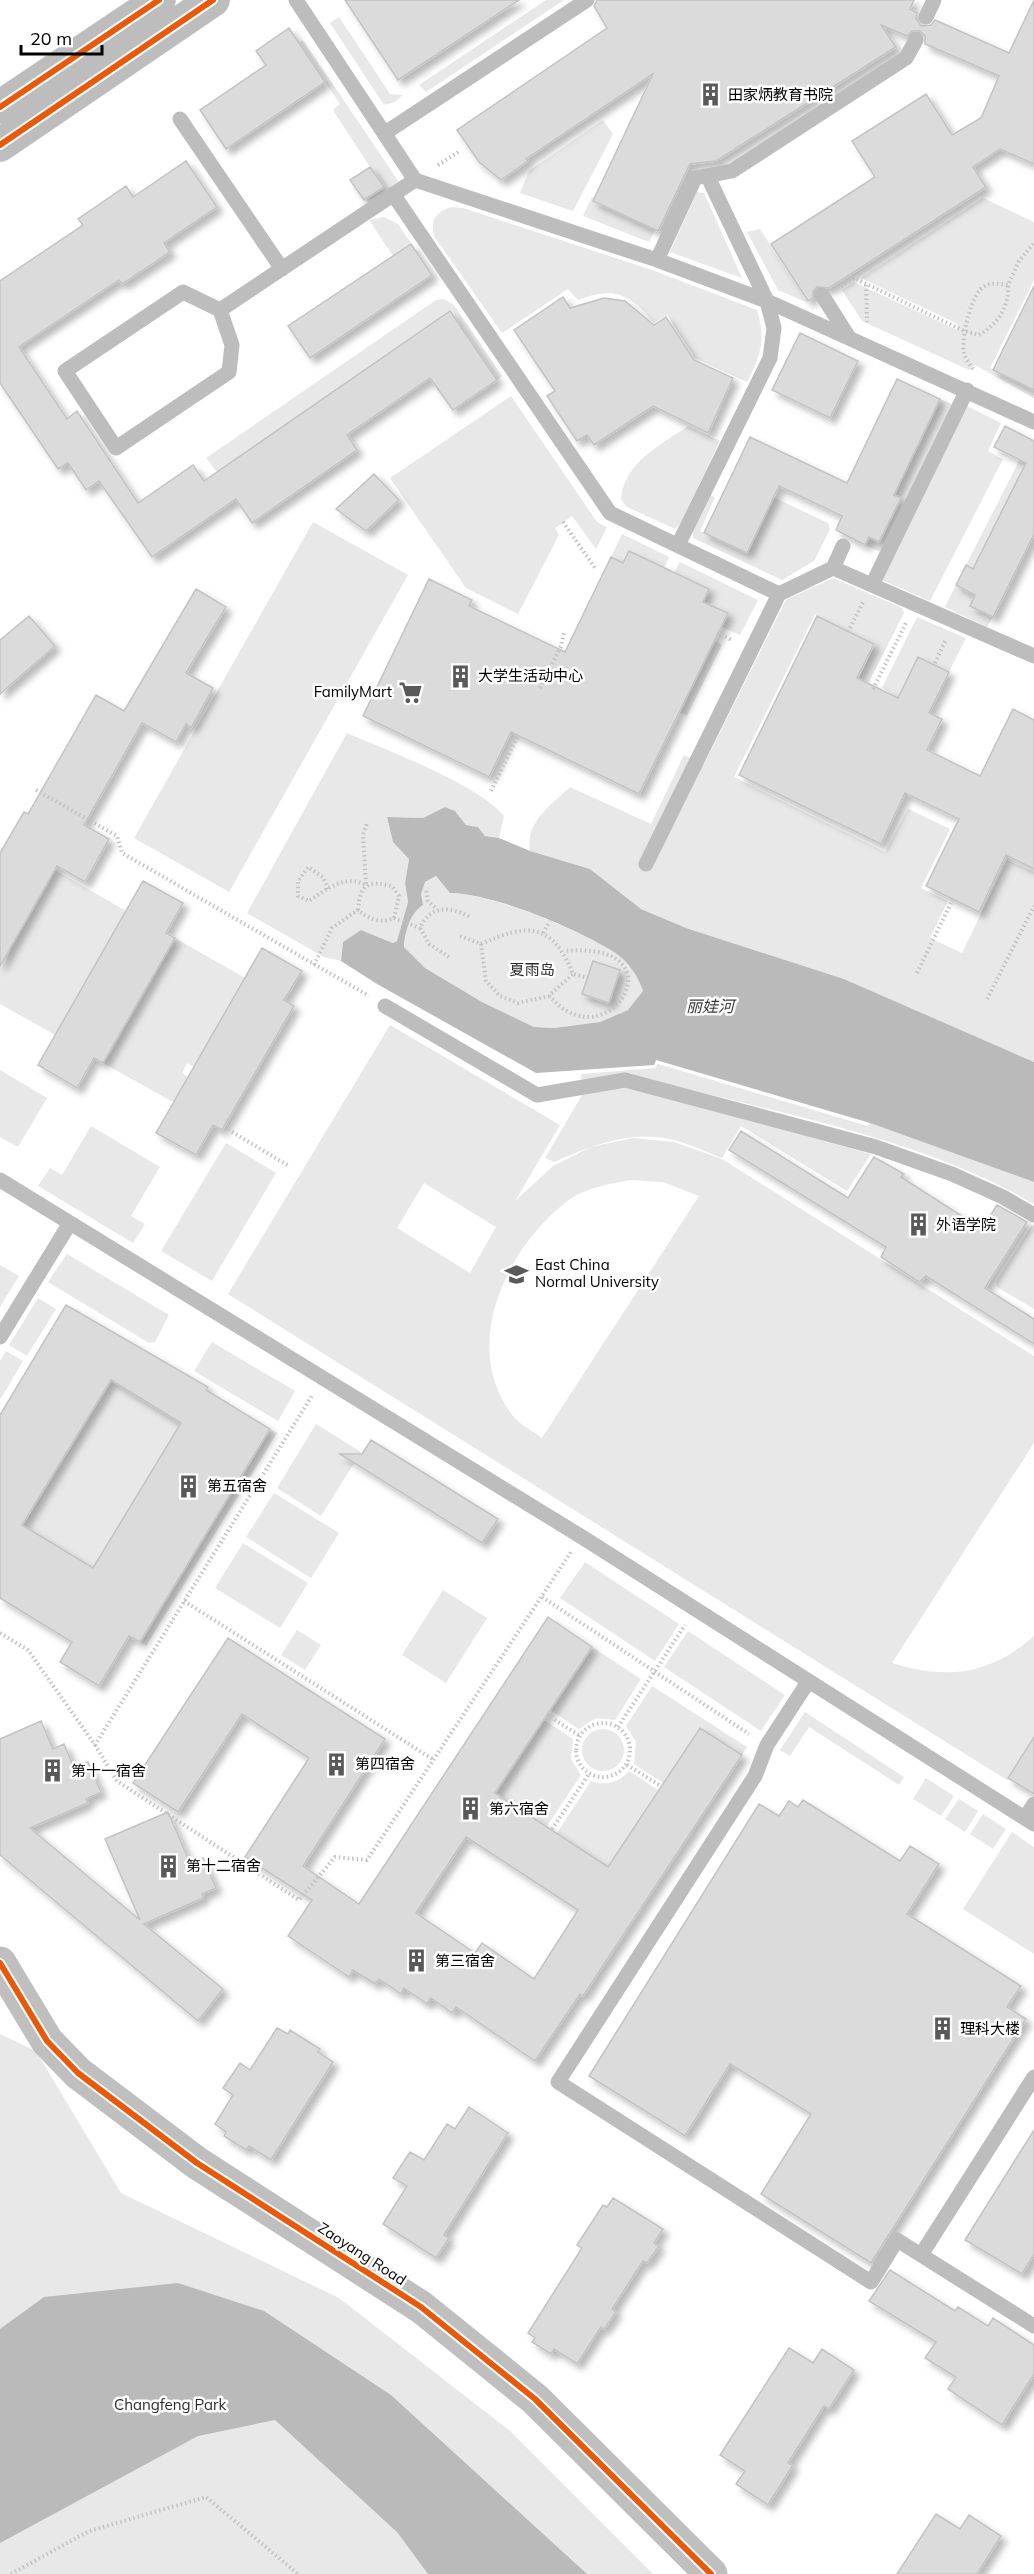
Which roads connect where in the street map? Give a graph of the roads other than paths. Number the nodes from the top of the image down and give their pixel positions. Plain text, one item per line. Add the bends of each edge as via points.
1 (159, 0) edge
2 (213, 0) edge
3 (296, 0) edge
4 (587, 0) edge
5 (934, 0) edge
6 (926, 16) dead end
7 (916, 40) dead end
8 (0, 107) edge
9 (180, 119) dead end
10 (385, 133) junction
11 (0, 145) edge
12 (708, 177) junction
13 (415, 180) junction
14 (393, 194) junction
15 (657, 260) junction
16 (282, 269) junction
17 (823, 296) road end
18 (767, 301) junction
19 (220, 310) junction
20 (848, 336) junction
21 (967, 390) junction
22 (1034, 422) edge
23 (678, 545) junction
24 (843, 546) dead end
25 (833, 568) junction
26 (872, 585) junction
27 (779, 594) junction
28 (1034, 656) edge
29 (646, 864) dead end
30 (385, 1006) road end
31 (0, 1180) edge
32 (1034, 1215) edge
33 (70, 1223) junction
34 (0, 1337) edge
35 (808, 1682) junction
36 (1034, 1804) edge
37 (1030, 1821) edge
38 (0, 1963) edge
39 (1034, 2077) edge
40 (921, 2255) junction
41 (1034, 2326) edge
42 (711, 2574) edge

1 - 8 main road
2 - 11 main road
3 - 10 lane
4 - 10 lane
5 - 6 lane
7 - 12 lane via 897,65 732,171
9 - 16 lane
10 - 13 lane
12 - 15 lane via 695,178
12 - 18 lane
13 - 14 lane
13 - 15 lane
14 - 16 lane
14 - 23 lane via 610,513
15 - 18 lane
16 - 19 lane
17 - 20 lane
18 - 20 lane
18 - 23 lane via 774,328 770,358
19 - 19 lane via 183,292 65,371 116,448 229,372 232,345
20 - 21 lane
21 - 22 lane
21 - 26 lane
23 - 27 lane
24 - 25 lane
25 - 26 lane
25 - 27 lane
26 - 28 lane
27 - 29 lane
30 - 32 lane via 537,1095 625,1080 876,1147 952,1174
31 - 33 lane
33 - 34 lane
33 - 35 lane via 582,1537
35 - 37 lane
35 - 40 lane via 767,1745 755,1776 558,2082 871,2282 897,2240
36 - 37 lane
38 - 42 street, Zaoyang Road via 47,2041 78,2073 197,2163 421,2307 535,2399
39 - 40 lane
40 - 41 lane

